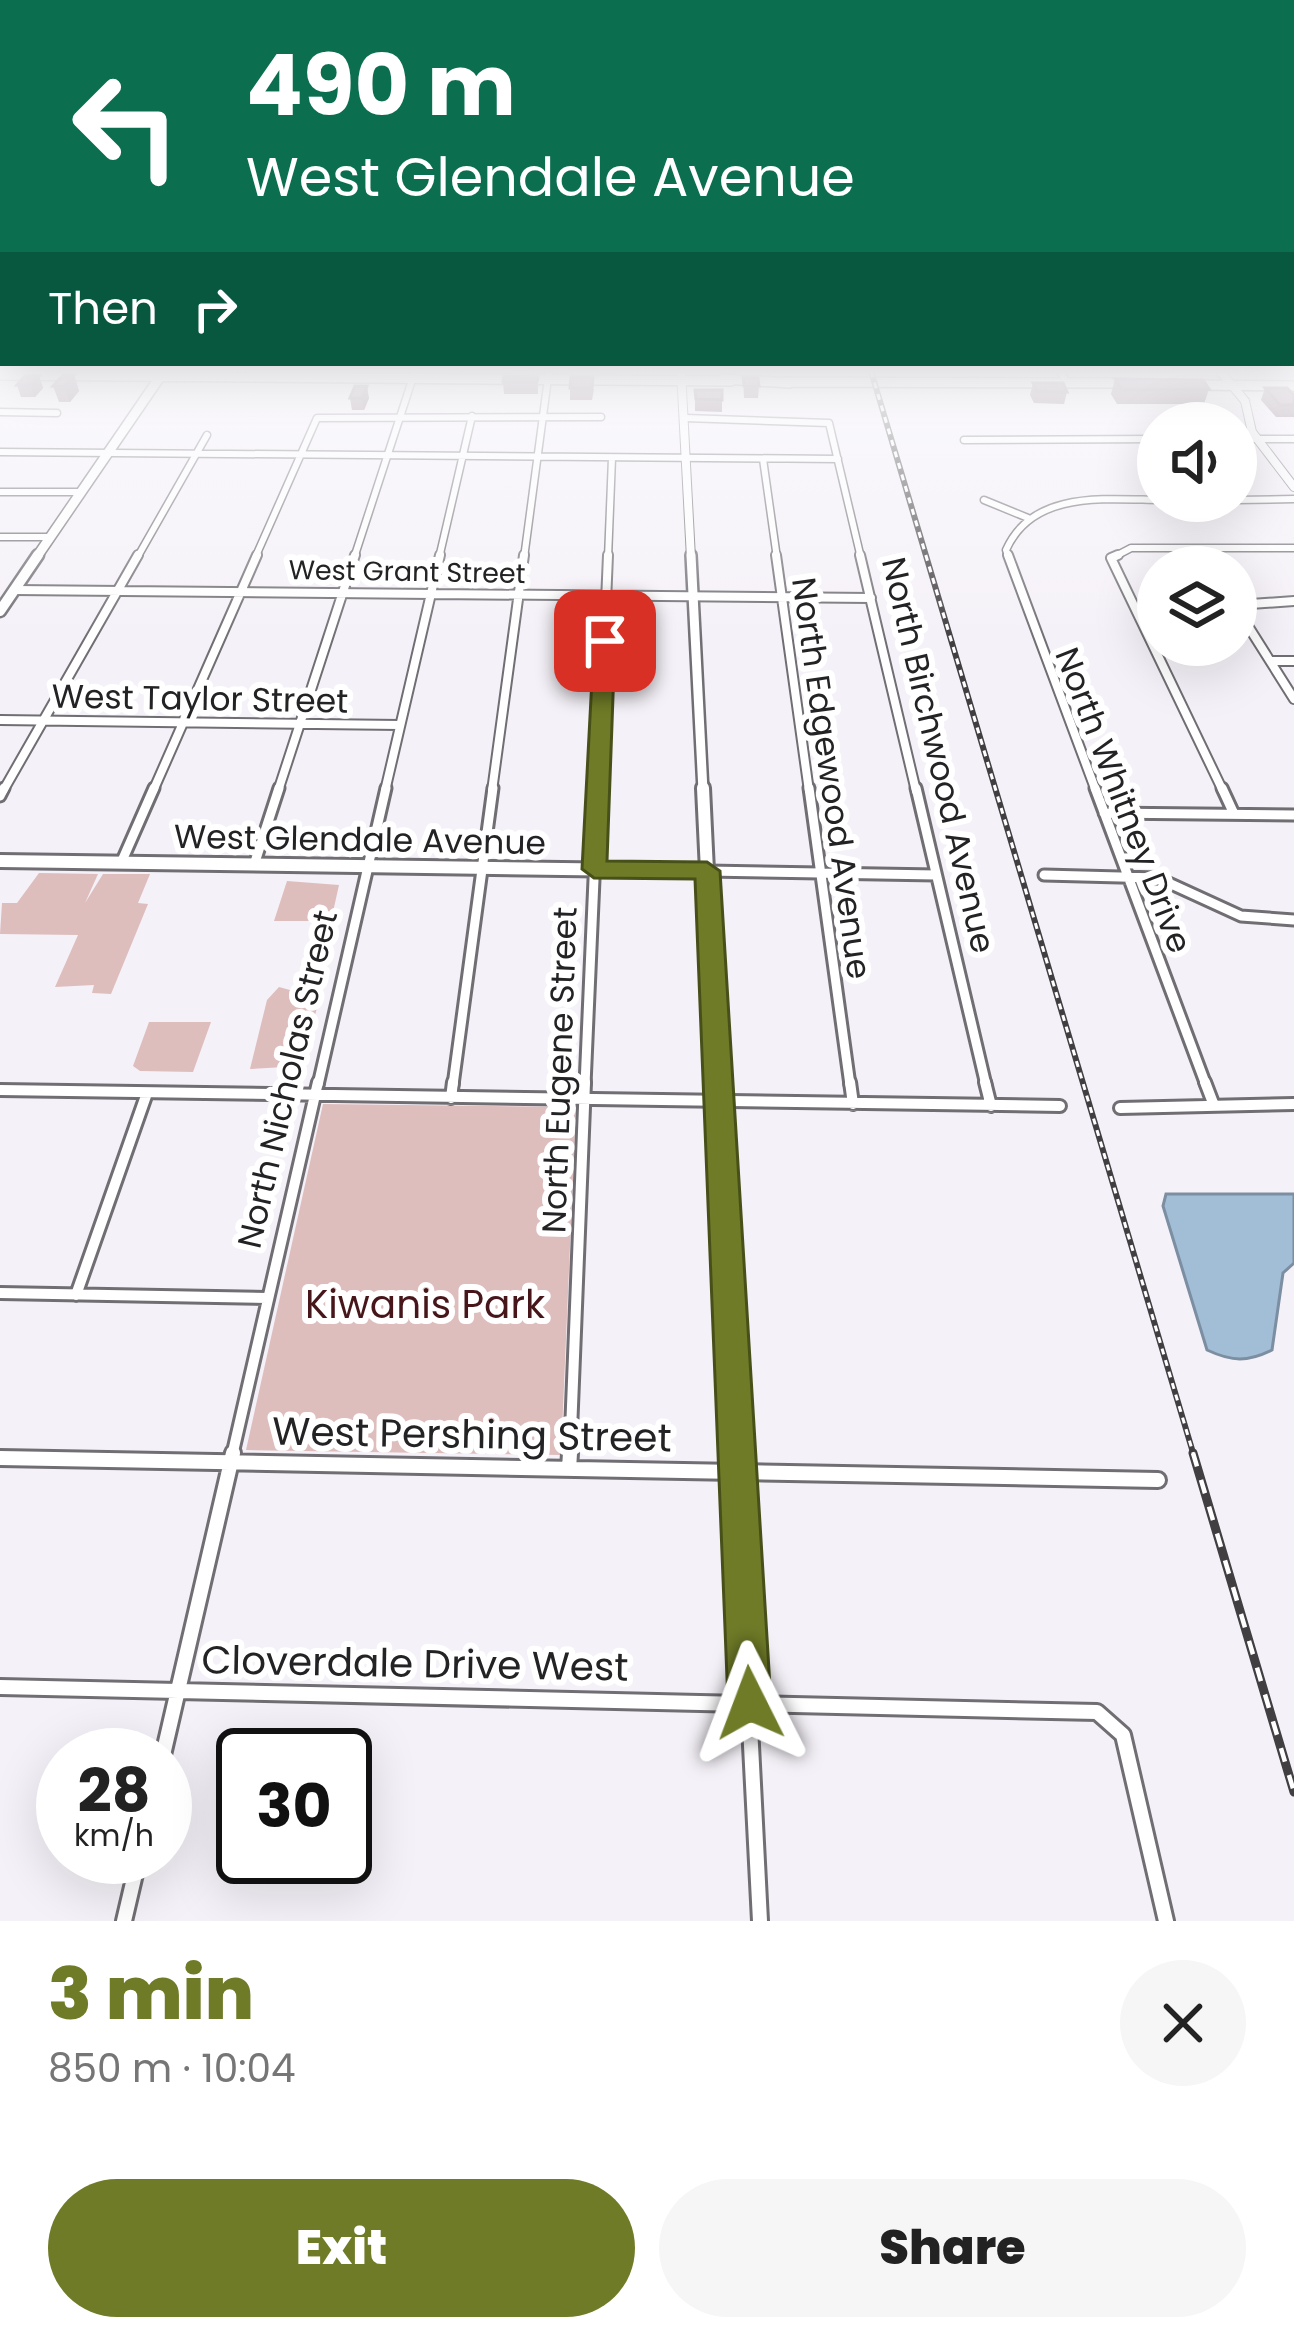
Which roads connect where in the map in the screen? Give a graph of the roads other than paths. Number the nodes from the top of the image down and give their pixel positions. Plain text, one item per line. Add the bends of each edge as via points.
1 (103, 461) edge
2 (191, 461) edge
3 (297, 461) edge
4 (386, 461) edge
5 (462, 461) edge
6 (537, 461) edge
7 (612, 461) edge
8 (687, 461) edge
9 (763, 461) edge
10 (838, 461) edge
11 (1273, 461) edge
12 (1294, 487) edge
13 (0, 492) edge
14 (80, 492) junction
15 (1294, 499) edge
16 (984, 500) dead end
17 (1137, 500) edge
18 (1257, 500) edge
19 (1028, 518) junction
20 (0, 537) edge
21 (50, 537) junction
22 (1294, 548) edge
23 (0, 586) edge
24 (16, 588) junction
25 (118, 590) junction
26 (240, 592) junction
27 (343, 593) junction
28 (430, 593) junction
29 (519, 595) junction
30 (607, 596) junction
31 (694, 596) junction
32 (782, 597) junction
33 (871, 598) junction
34 (1294, 601) edge
35 (1257, 604) edge
36 (0, 611) edge
37 (1257, 639) edge
38 (1271, 661) junction
39 (1294, 662) edge
40 (1294, 699) edge
41 (0, 720) edge
42 (44, 720) junction
43 (182, 722) junction
44 (300, 724) junction
45 (400, 725) junction
46 (0, 796) edge
47 (1104, 813) junction
48 (1234, 814) junction
49 (1294, 814) edge
50 (0, 861) edge
51 (121, 863) junction
52 (254, 865) junction
53 (368, 866) junction
54 (482, 868) junction
55 (594, 869) junction
56 (707, 871) junction
57 (821, 873) junction
58 (936, 875) junction
59 (1044, 875) dead end
60 (1127, 876) junction
61 (1294, 920) edge
62 (0, 1090) edge
63 (147, 1093) junction
64 (315, 1096) junction
65 (451, 1098) junction
66 (585, 1100) junction
67 (720, 1102) junction
68 (1214, 1103) junction
69 (853, 1104) junction
70 (1294, 1104) edge
71 (991, 1106) junction
72 (1060, 1106) dead end
73 (1120, 1108) dead end
74 (0, 1293) edge
75 (76, 1295) junction
76 (267, 1298) junction
77 (0, 1458) edge
78 (229, 1462) junction
79 (569, 1469) junction
80 (737, 1473) junction
81 (1159, 1480) dead end
82 (0, 1687) edge
83 (177, 1691) junction
84 (750, 1703) junction
85 (169, 1728) edge
86 (133, 1884) edge
87 (124, 1921) edge
88 (760, 1921) edge
89 (1166, 1921) edge

1 - 14 main road
2 - 25 street
3 - 26 street
4 - 27 street
5 - 28 street, North Nicholas Street
6 - 29 street
7 - 30 street, North Eugene Street
8 - 31 street
9 - 32 street, North Edgewood Avenue
10 - 33 street, North Birchwood Avenue
11 - 12 street
13 - 14 street
14 - 21 main road
15 - 18 street
16 - 19 street
17 - 19 street via 1073,502
19 - 47 street, North Whitney Drive via 1011,534 1006,556
20 - 21 street
21 - 24 main road
22 - 48 street via 1131,548 1110,561
23 - 24 street, West Grant Street
24 - 25 street, West Grant Street
24 - 36 main road
25 - 26 street, West Grant Street
25 - 42 street
26 - 27 street, West Grant Street
26 - 43 street
27 - 28 street, West Grant Street
27 - 44 street
28 - 29 street, West Grant Street
28 - 45 street, North Nicholas Street
29 - 30 street, West Grant Street
29 - 54 street
30 - 31 street, West Grant Street
30 - 55 street, North Eugene Street
31 - 32 street, West Grant Street
31 - 56 street
32 - 33 street, West Grant Street
32 - 57 street, North Edgewood Avenue
33 - 58 street, North Birchwood Avenue
34 - 35 street
37 - 38 street
38 - 39 street
38 - 40 street
41 - 42 street, West Taylor Street
42 - 43 street, West Taylor Street
42 - 46 street
43 - 44 street, West Taylor Street
43 - 51 street
44 - 45 street, West Taylor Street
44 - 52 street
45 - 53 street, North Nicholas Street
47 - 48 street
47 - 60 street, North Whitney Drive
48 - 49 street
50 - 51 street, West Glendale Avenue
51 - 52 street, West Glendale Avenue
52 - 53 street, West Glendale Avenue
53 - 54 street, West Glendale Avenue
53 - 64 street, North Nicholas Street
54 - 55 street, West Glendale Avenue
54 - 65 street
55 - 56 street, West Glendale Avenue
55 - 66 street, North Eugene Street
56 - 57 street, West Glendale Avenue
56 - 67 street
57 - 58 street, West Glendale Avenue
57 - 69 street, North Edgewood Avenue
58 - 71 street, North Birchwood Avenue
59 - 60 street
60 - 61 street via 1176,883 1241,916
60 - 68 street, North Whitney Drive
62 - 63 street
63 - 64 street
63 - 75 street
64 - 65 street
64 - 76 street, North Nicholas Street
65 - 66 street
66 - 67 street
66 - 79 street, North Eugene Street
67 - 69 street
67 - 80 street
68 - 70 street
68 - 73 street
69 - 71 street
71 - 72 street
74 - 75 street
75 - 76 street
76 - 78 street, North Nicholas Street
77 - 78 street, West Pershing Street
78 - 79 street, West Pershing Street
78 - 83 street, North Nicholas Street
79 - 80 street, West Pershing Street
80 - 81 street, West Pershing Street
80 - 84 street
82 - 83 street, Cloverdale Drive West
83 - 84 street, Cloverdale Drive West
83 - 85 street, North Nicholas Street
84 - 88 street
84 - 89 street, Cloverdale Drive West via 1087,1710 1113,1722 1123,1735
86 - 87 street

